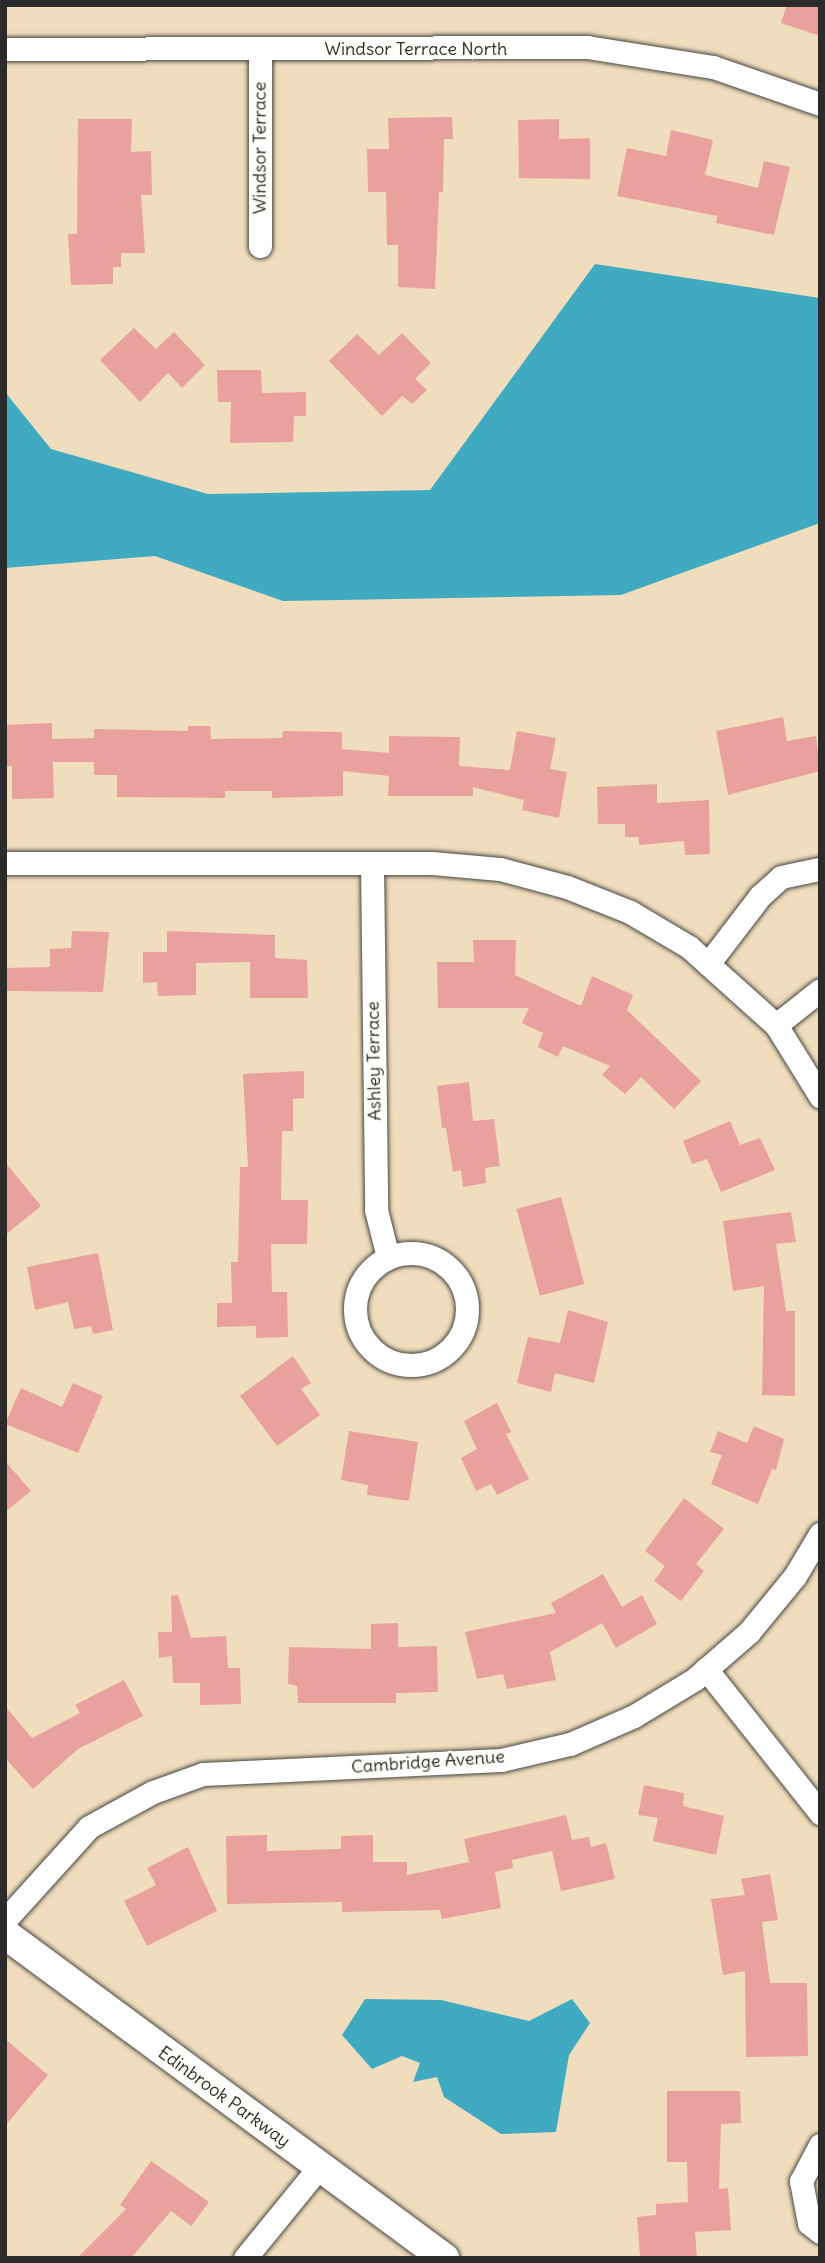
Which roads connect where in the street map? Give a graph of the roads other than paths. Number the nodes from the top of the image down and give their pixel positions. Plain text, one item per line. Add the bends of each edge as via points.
1 (5, 49) edge
2 (260, 50) junction
3 (820, 104) edge
4 (260, 246) dead end
5 (5, 863) edge
6 (372, 863) junction
7 (820, 869) edge
8 (708, 964) junction
9 (820, 990) edge
10 (776, 1026) junction
11 (820, 1096) edge
12 (388, 1257) junction
13 (820, 1534) edge
14 (706, 1669) junction
15 (820, 1813) edge
16 (5, 1920) edge
17 (5, 1934) edge
18 (820, 2145) edge
19 (320, 2166) junction
20 (820, 2232) edge
21 (245, 2258) edge
22 (444, 2258) edge

1 - 2 street, Windsor Terrace North
2 - 3 street, Windsor Terrace North via 587,47 713,67
2 - 4 street, Windsor Terrace
5 - 6 street
6 - 8 street via 500,869 567,887 630,912 689,947
6 - 12 street, Ashley Terrace via 376,1210
7 - 8 street via 781,877 760,896
8 - 10 street
9 - 10 street
10 - 11 street
12 - 12 street via 425,1254 443,1262 460,1283 467,1310 464,1329 440,1357 423,1364 396,1363 371,1350 360,1335 355,1298 361,1281
13 - 14 street, Cambridge Avenue via 795,1576 748,1632
14 - 15 street
14 - 16 street, Cambridge Avenue via 634,1716 570,1744 501,1760 203,1774 153,1792 89,1827
17 - 19 street, Edinbrook Parkway
18 - 20 street via 801,2181 809,2223
19 - 21 street
19 - 22 street, Edinbrook Parkway

